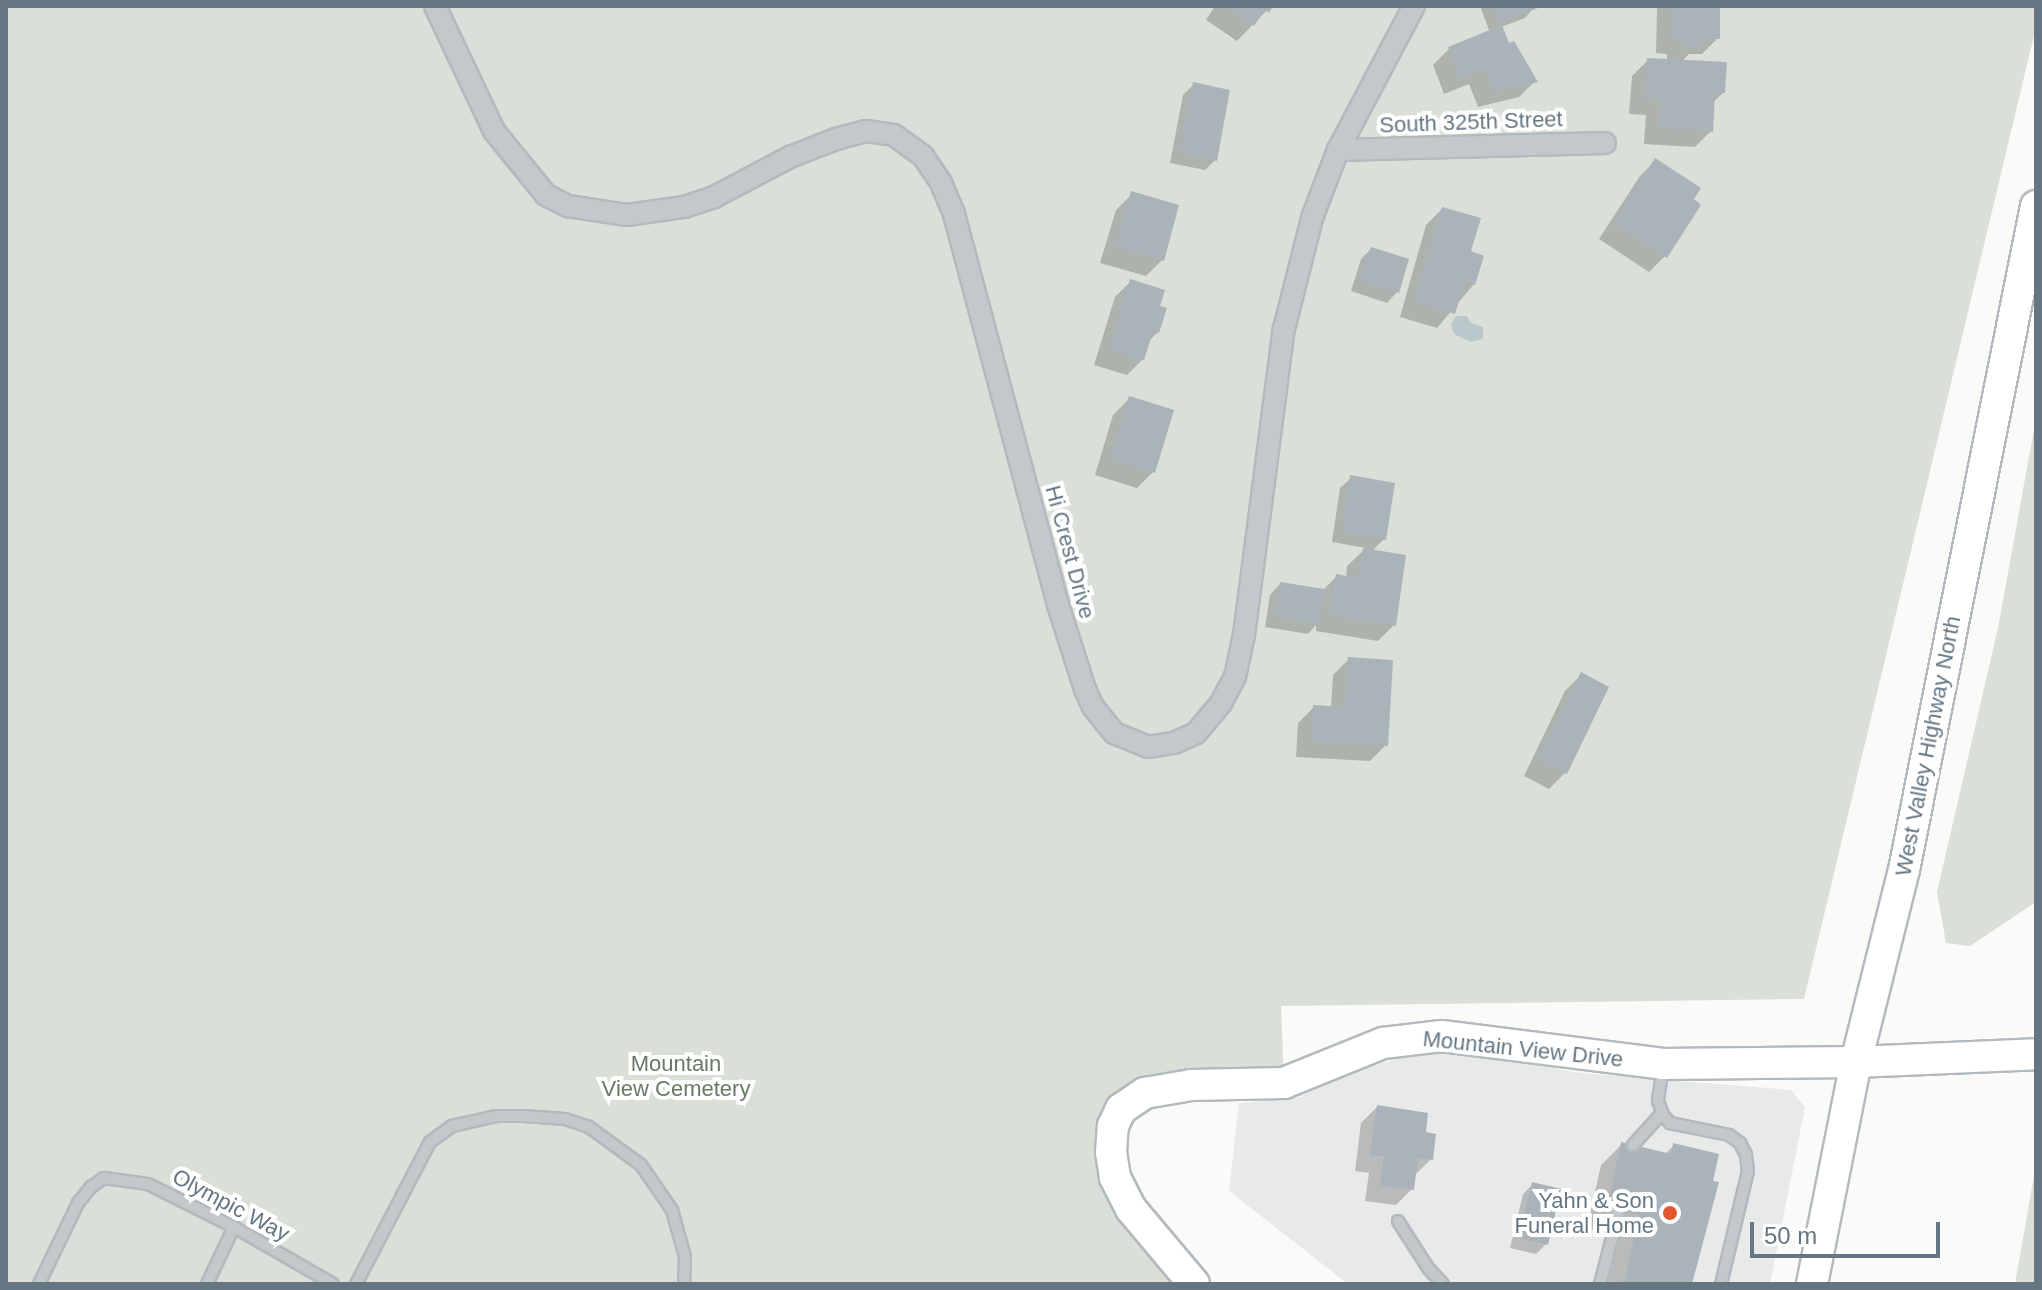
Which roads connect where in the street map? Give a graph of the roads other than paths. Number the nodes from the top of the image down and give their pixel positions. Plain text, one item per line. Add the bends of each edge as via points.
1 (435, 6) edge
2 (1414, 6) edge
3 (1605, 143) dead end
4 (1338, 150) junction
5 (2036, 206) edge
6 (2036, 1054) edge
7 (1856, 1062) junction
8 (1663, 1064) junction
9 (1662, 1113) junction
10 (1633, 1145) dead end
11 (1619, 1210) dead end
12 (1398, 1221) dead end
13 (234, 1227) junction
14 (39, 1284) edge
15 (207, 1284) edge
16 (333, 1284) edge
17 (356, 1284) edge
18 (684, 1284) edge
19 (1194, 1284) edge
20 (1443, 1284) edge
21 (1600, 1284) edge
22 (1721, 1284) edge
23 (1812, 1284) edge

1 - 4 street, Hi Crest Drive via 494,131 546,195 568,206 627,215 684,207 790,157 866,131 894,135 923,156 954,214 1085,689 1114,733 1148,747 1196,733 1235,677 1284,329 1312,218
2 - 4 street, Hi Crest Drive
3 - 4 street, South 325th Street
5 - 7 main road, West Valley Highway North via 1904,870
6 - 7 main road, Mountain View Drive
7 - 8 main road, Mountain View Drive
7 - 23 main road, West Valley Highway North
8 - 9 lane via 1658,1101
8 - 19 main road, Mountain View Drive via 1456,1037 1413,1037 1353,1053 1284,1083 1191,1085 1145,1093 1121,1109 1113,1126 1115,1177 1131,1209
9 - 10 lane
9 - 22 lane via 1670,1123 1729,1135 1746,1155 1748,1171
11 - 21 lane
12 - 20 lane
13 - 14 lane, Olympic Way via 148,1184 104,1178 78,1203
13 - 15 lane
13 - 16 lane, Olympic Way
17 - 18 lane via 430,1142 452,1126 524,1116 589,1127 641,1165 672,1210 685,1257

